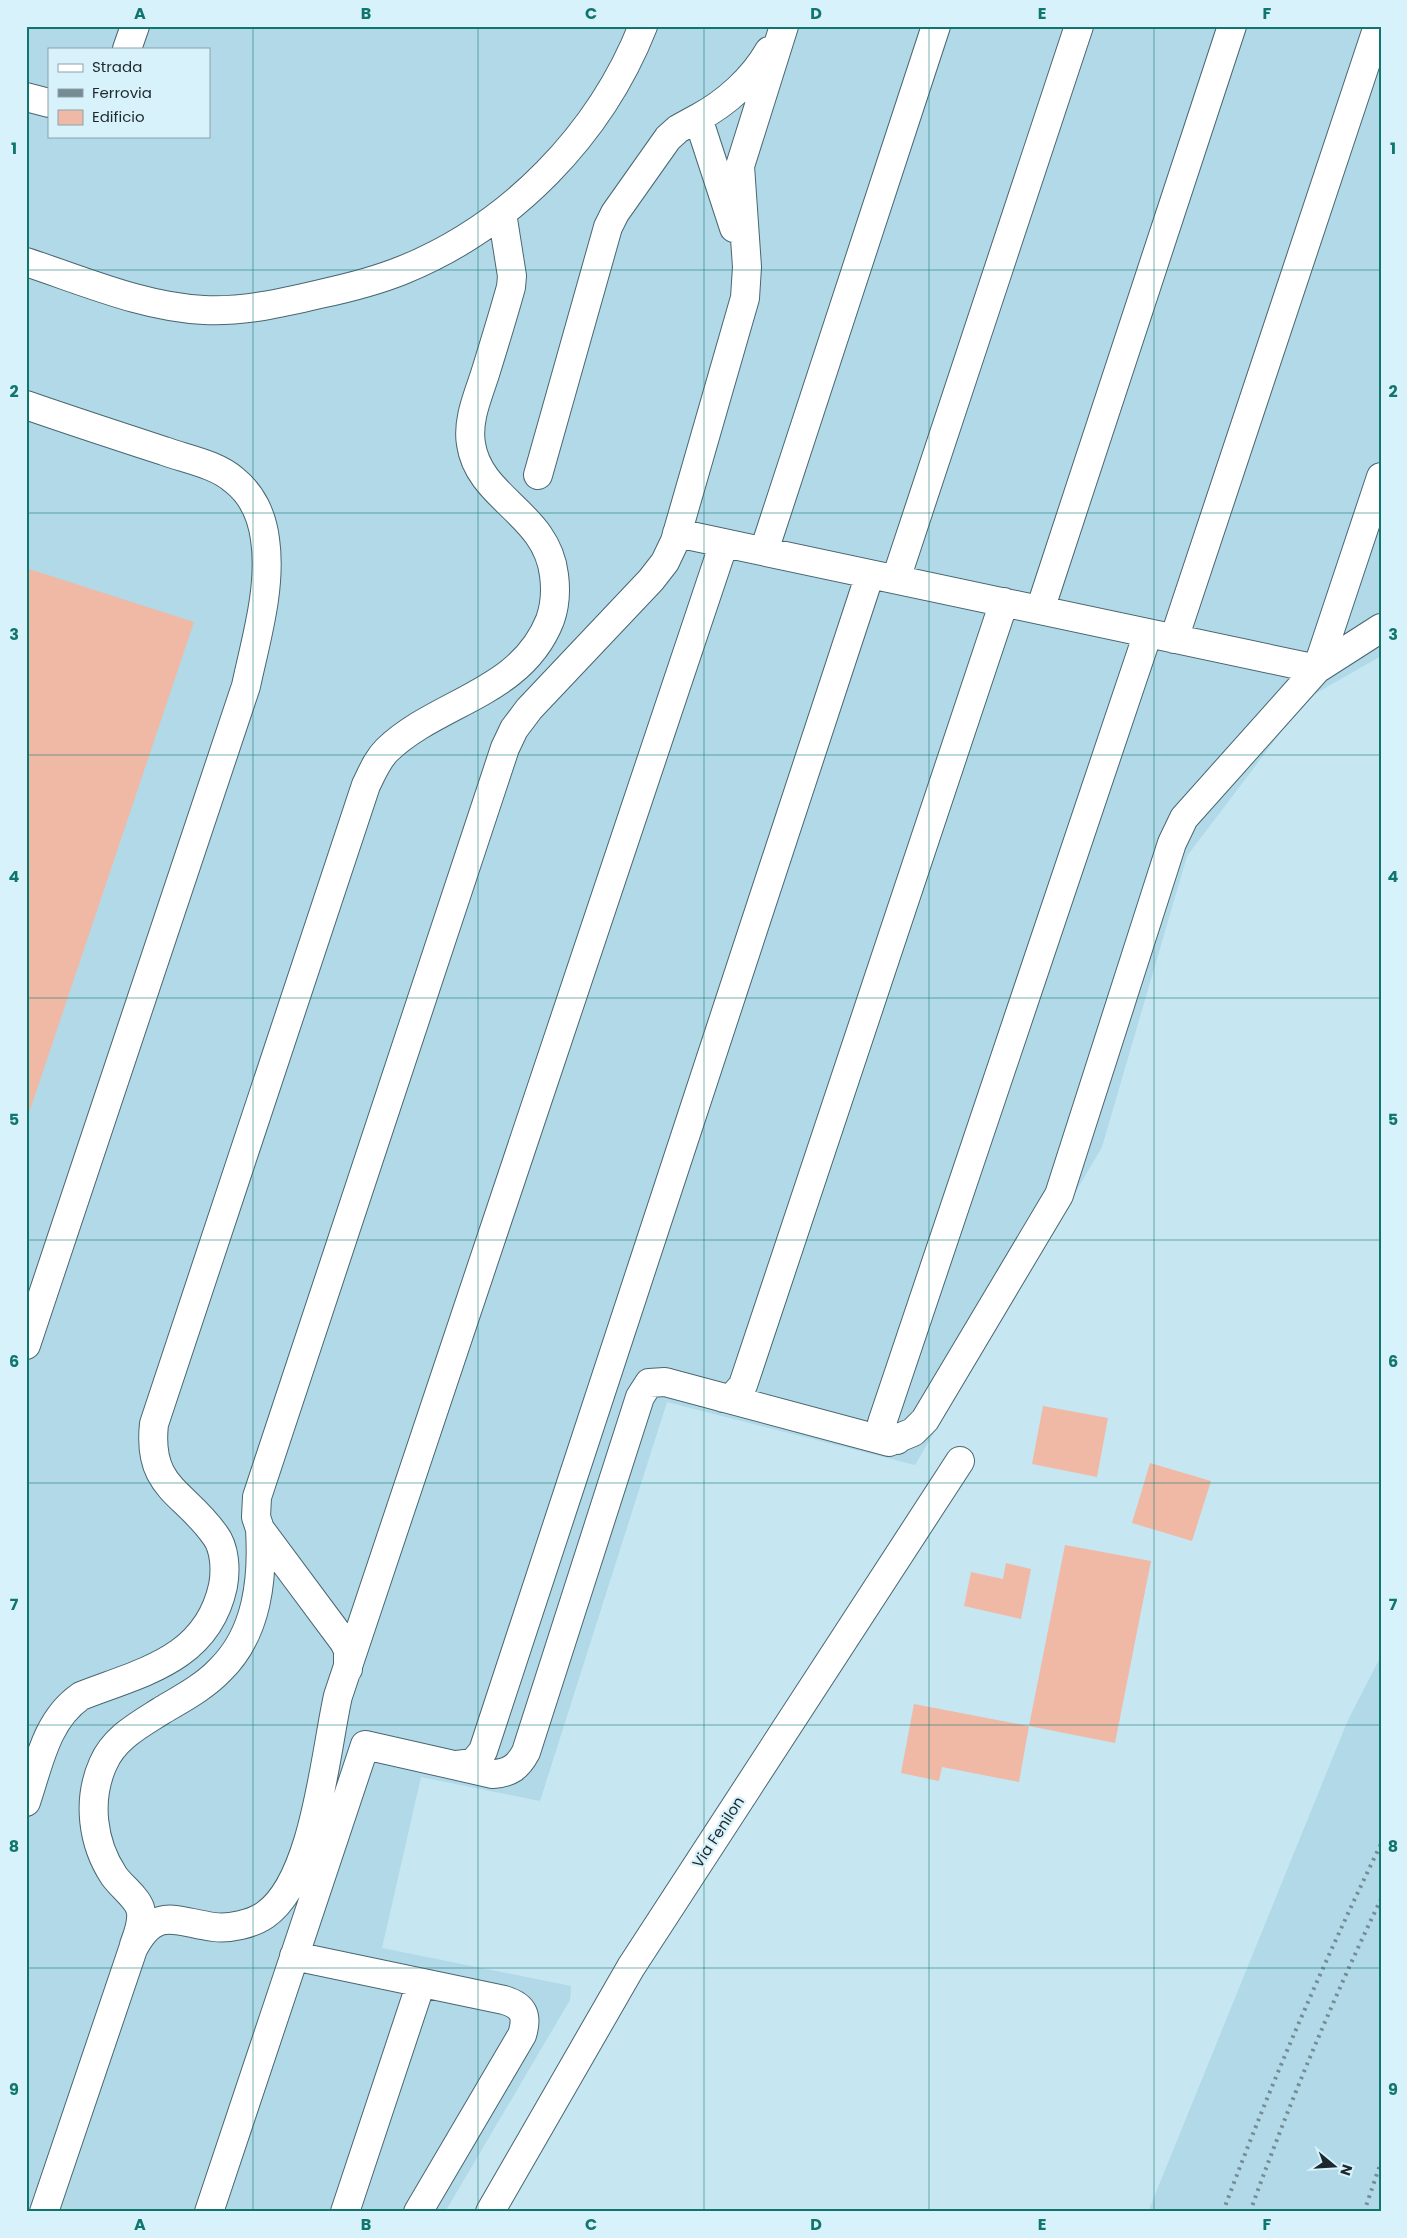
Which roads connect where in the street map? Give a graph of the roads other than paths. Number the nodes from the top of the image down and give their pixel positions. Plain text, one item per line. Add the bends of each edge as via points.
1 (135, 26) edge
2 (642, 26) edge
3 (784, 26) edge
4 (936, 26) edge
5 (1079, 26) edge
6 (1232, 26) edge
7 (1378, 26) edge
8 (127, 48) edge
9 (26, 97) edge
10 (48, 103) edge
11 (698, 118) junction
12 (502, 213) junction
13 (26, 262) edge
14 (747, 267) junction
15 (26, 405) edge
16 (538, 475) dead end
17 (1381, 477) edge
18 (677, 533) junction
19 (724, 543) junction
20 (764, 551) junction
21 (883, 577) junction
22 (1004, 602) junction
23 (1040, 610) junction
24 (1381, 628) edge
25 (1148, 633) junction
26 (1174, 639) junction
27 (1317, 669) junction
28 (26, 1345) edge
29 (723, 1398) junction
30 (897, 1440) junction
31 (960, 1461) dead end
32 (260, 1529) junction
33 (348, 1669) junction
34 (329, 1737) junction
35 (365, 1745) junction
36 (457, 1765) junction
37 (26, 1802) edge
38 (133, 1949) junction
39 (294, 1956) junction
40 (421, 1983) junction
41 (44, 2212) edge
42 (209, 2212) edge
43 (345, 2212) edge
44 (418, 2212) edge
45 (490, 2212) edge

1 - 8 street
2 - 12 street via 614,85 588,125 553,167
3 - 11 street via 752,74 721,105
3 - 14 street via 740,166
4 - 20 street
5 - 21 street
6 - 23 street
7 - 26 street
9 - 10 street
11 - 14 street
11 - 16 street via 668,138 608,227
12 - 13 street via 448,247 403,270 303,298 233,310 166,305
12 - 37 street via 511,287 472,414 471,444 482,473 539,533 548,548 555,584 550,619 542,637 515,668 497,683 402,738 386,751 366,786 154,1424 154,1461 160,1474 211,1530 221,1548 224,1566 219,1603 201,1635 175,1657 68,1704 50,1733
14 - 18 street via 745,298
15 - 28 street via 203,465 234,479 245,490 259,515 265,538 266,565 262,608 246,686
17 - 27 street
18 - 19 street
18 - 32 street via 665,562 656,574 529,709 505,748 257,1497 256,1517
19 - 20 street
19 - 33 street
20 - 21 street
21 - 22 street
21 - 36 street via 483,1751 473,1763
22 - 23 street
22 - 29 street via 743,1385 733,1397
23 - 25 street
24 - 27 street
25 - 26 street
25 - 30 street via 882,1423 884,1435
26 - 27 street
27 - 30 street via 1184,818 1172,843 1059,1195 925,1420 913,1432
29 - 30 street via 876,1441
29 - 36 street via 665,1382 649,1383 644,1389 526,1752 521,1762 504,1773 493,1774
31 - 45 street, Via Fenilon via 631,1967
32 - 33 street via 344,1642 348,1650
32 - 38 street via 258,1599 232,1656 187,1696 114,1745 98,1778 95,1833 106,1862 140,1908 140,1928
33 - 34 street
34 - 35 street
34 - 38 street via 314,1821 298,1867 280,1900 265,1915 233,1926 214,1927 187,1920 160,1920 148,1927
35 - 36 street
35 - 39 street
38 - 41 street
39 - 40 street
39 - 42 street
40 - 43 street
40 - 44 street via 516,2003 522,2009 525,2026

